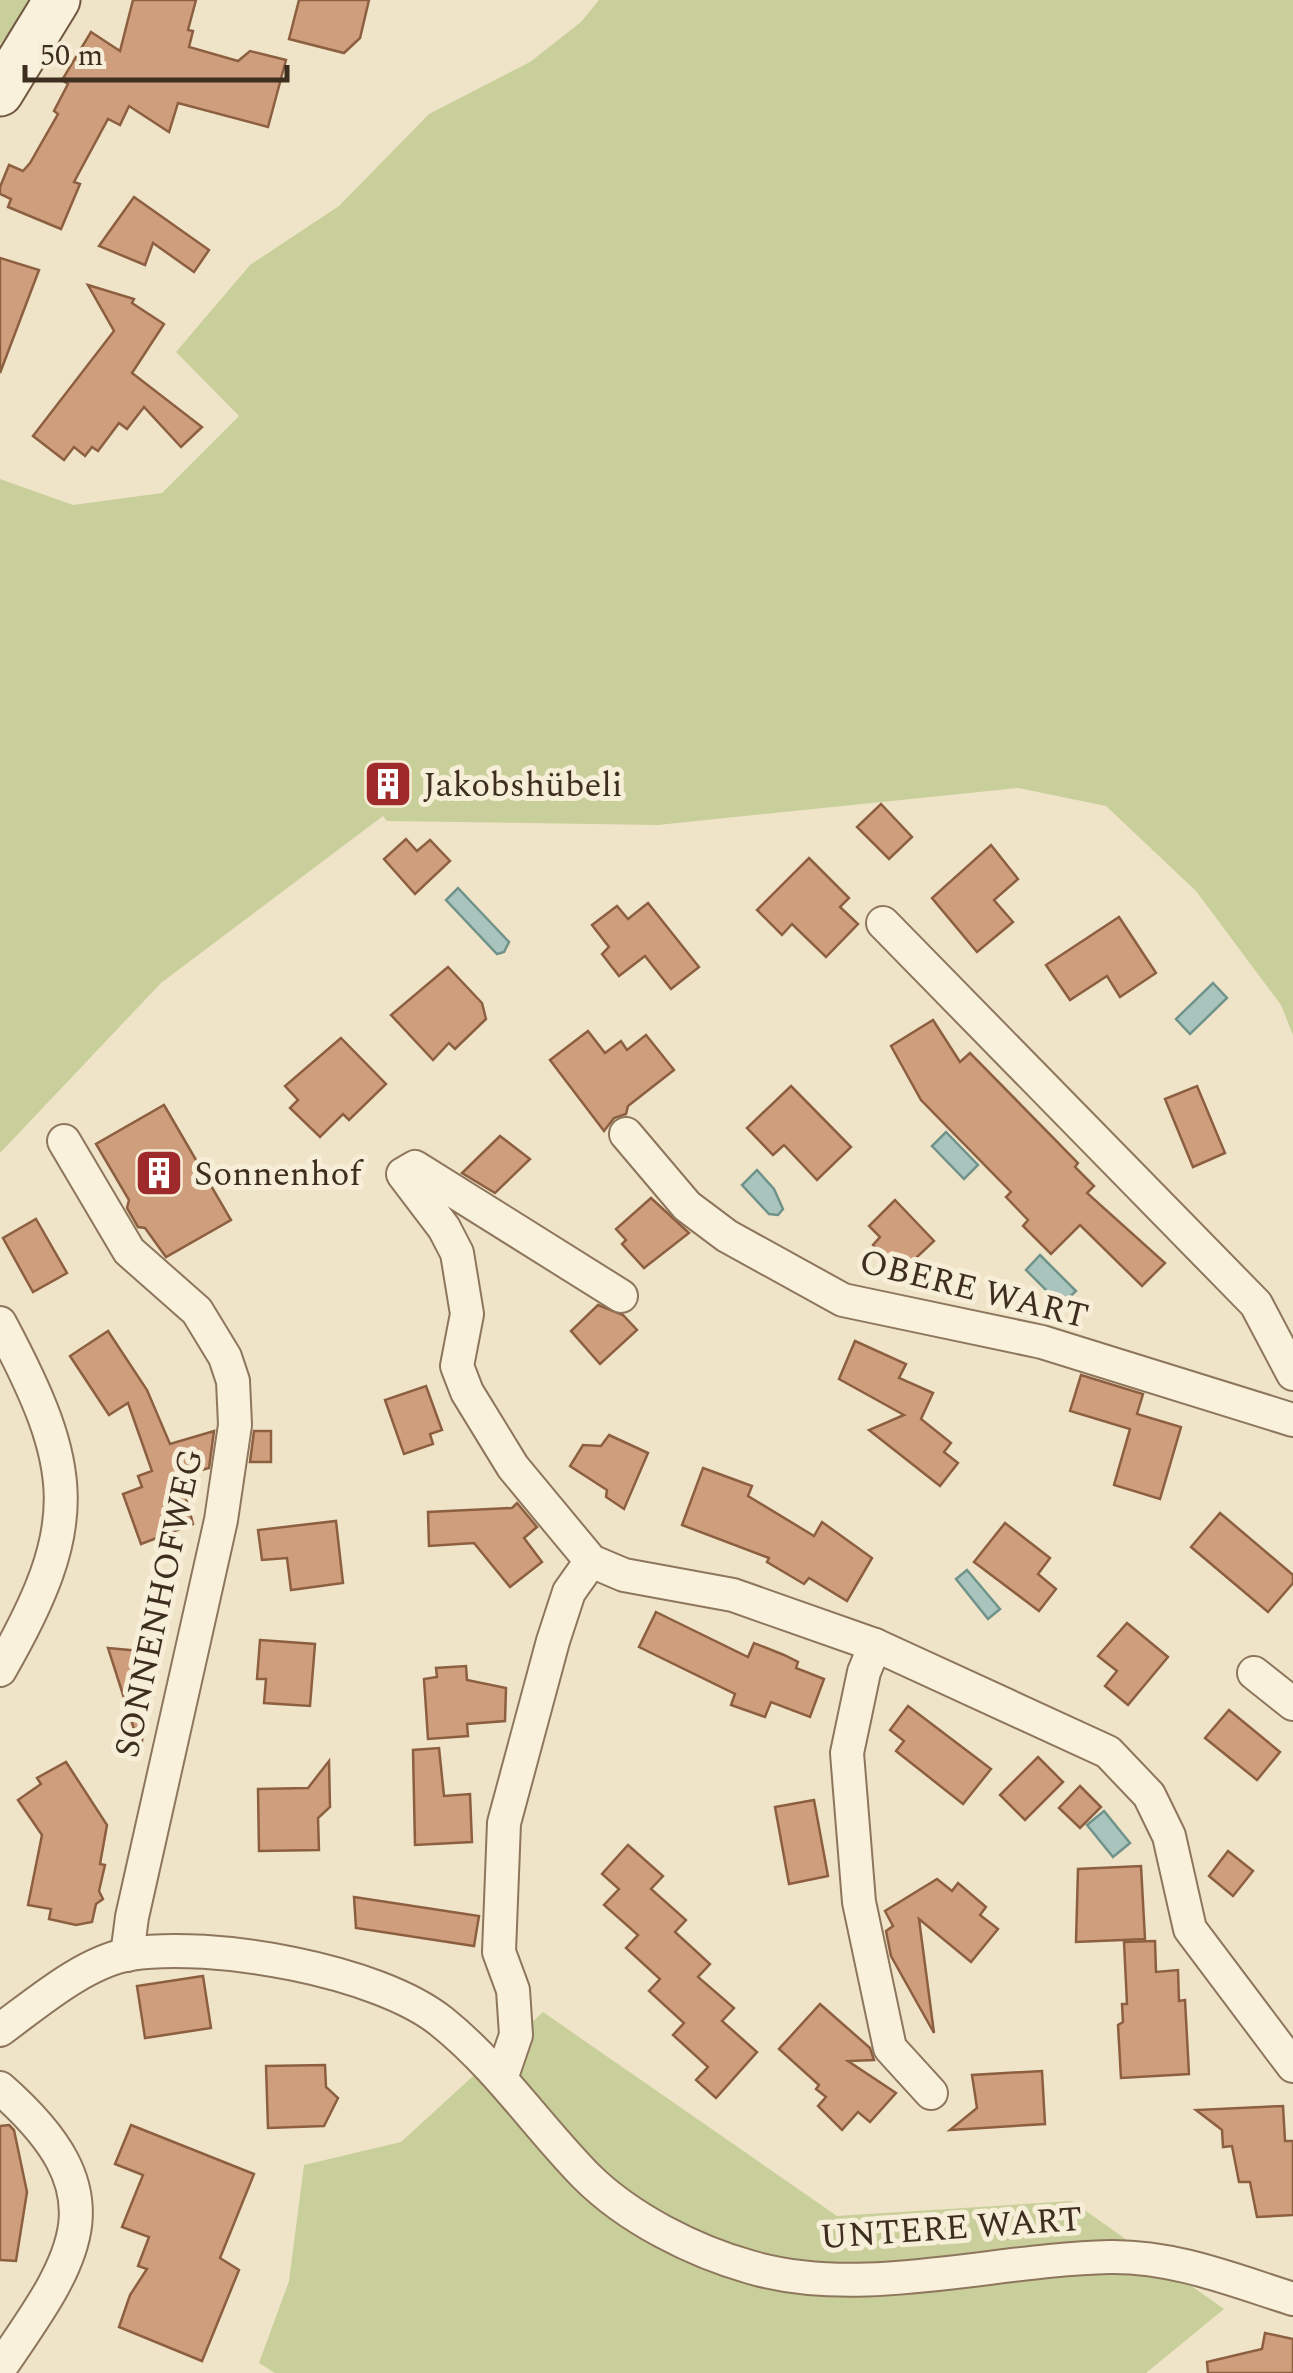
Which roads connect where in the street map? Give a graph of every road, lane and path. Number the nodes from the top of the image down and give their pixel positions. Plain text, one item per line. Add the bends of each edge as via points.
1 (57, 0) edge
2 (0, 94) edge
3 (883, 923) dead end
4 (626, 1134) dead end
5 (64, 1141) dead end
6 (622, 1296) dead end
7 (0, 1322) edge
8 (1293, 1374) edge
9 (1293, 1420) edge
10 (591, 1561) junction
11 (875, 1645) junction
12 (0, 1670) edge
13 (1254, 1672) dead end
14 (1293, 1704) edge
15 (127, 1954) junction
16 (0, 2030) edge
17 (1293, 2066) edge
18 (502, 2076) junction
19 (0, 2088) edge
20 (931, 2093) dead end
21 (1293, 2299) edge
22 (0, 2368) edge

1 - 2 main road
3 - 8 street via 1256,1304
4 - 9 street, OBERE WART via 686,1206 844,1300 1042,1342
5 - 15 street, SONNENHOFWEG via 129,1251 197,1312 233,1381 234,1425 220,1520
6 - 10 street via 414,1167 402,1174 456,1253 468,1314 456,1366 468,1392 513,1467
7 - 12 street via 42,1407 61,1466 62,1503 44,1586
10 - 11 street via 624,1575 733,1595
10 - 18 street via 569,1592 553,1640 504,1824 499,1952 514,1990 516,2035
11 - 17 street via 1058,1725 1108,1752 1132,1774 1169,1836 1190,1929
11 - 20 street via 848,1754 859,1902 890,2048
13 - 14 street
15 - 16 street, UNTERE WART via 60,1987
15 - 18 street, UNTERE WART via 246,1956 391,1992 439,2019
18 - 21 street, UNTERE WART via 588,2178 662,2231 750,2268 819,2279 1112,2257 1173,2262
19 - 22 street via 56,2149 76,2209 60,2280

